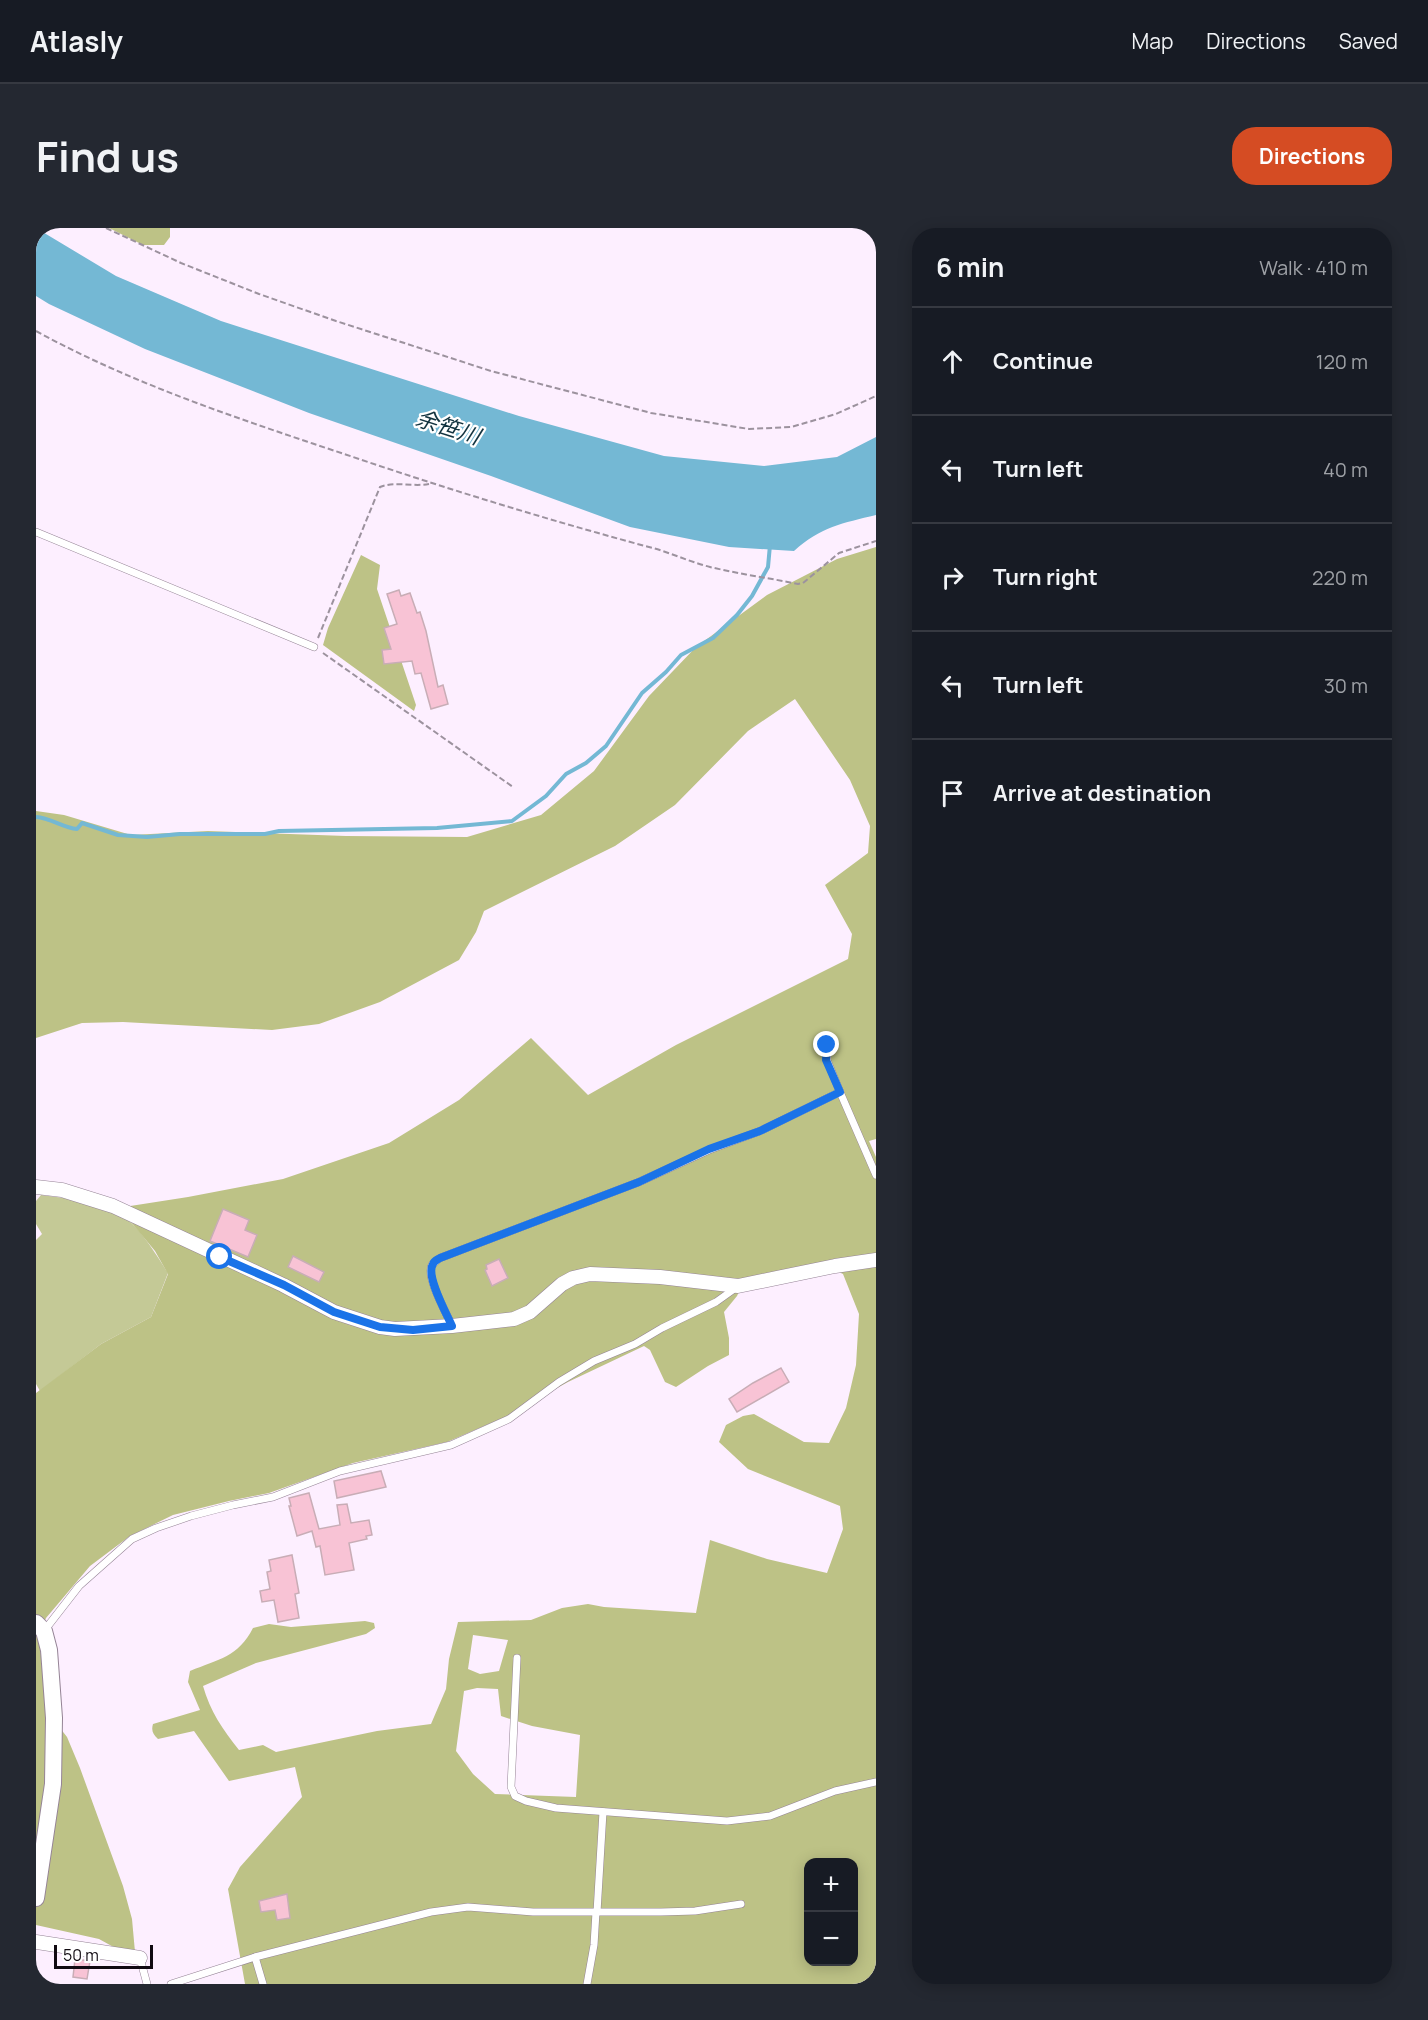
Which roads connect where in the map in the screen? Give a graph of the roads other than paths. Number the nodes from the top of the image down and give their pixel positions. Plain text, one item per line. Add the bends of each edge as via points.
1 (36, 532) edge
2 (314, 647) road end
3 (827, 1045) dead end
4 (840, 1092) junction
5 (876, 1175) edge
6 (36, 1186) edge
7 (876, 1260) edge
8 (738, 1286) junction
9 (452, 1326) junction
10 (40, 1627) edge
11 (517, 1658) dead end
12 (876, 1782) edge
13 (603, 1812) junction
14 (36, 1898) edge
15 (741, 1904) dead end
16 (597, 1912) junction
17 (36, 1942) edge
18 (255, 1957) junction
19 (140, 1958) joint
20 (147, 1984) edge
21 (171, 1984) edge
22 (263, 1984) edge
23 (586, 1984) edge

1 - 2 lane
3 - 4 lane via 826,1060
4 - 5 lane
4 - 9 lane via 770,1127 709,1149 639,1182 440,1258 430,1270
6 - 9 street via 113,1206 346,1316 395,1329
7 - 8 street
8 - 9 street via 590,1274 562,1284 522,1316
8 - 10 lane via 716,1302 635,1344 594,1360 509,1419 451,1445 340,1471 273,1497 191,1516 132,1539
10 - 14 street via 50,1650 54,1784
11 - 13 lane via 511,1787 515,1796 556,1808
12 - 13 lane via 835,1791 770,1816 727,1821
13 - 16 lane
15 - 16 lane via 695,1911
16 - 18 lane via 468,1907 431,1912
16 - 23 lane
17 - 19 street
18 - 21 lane
18 - 22 lane
19 - 20 lane

